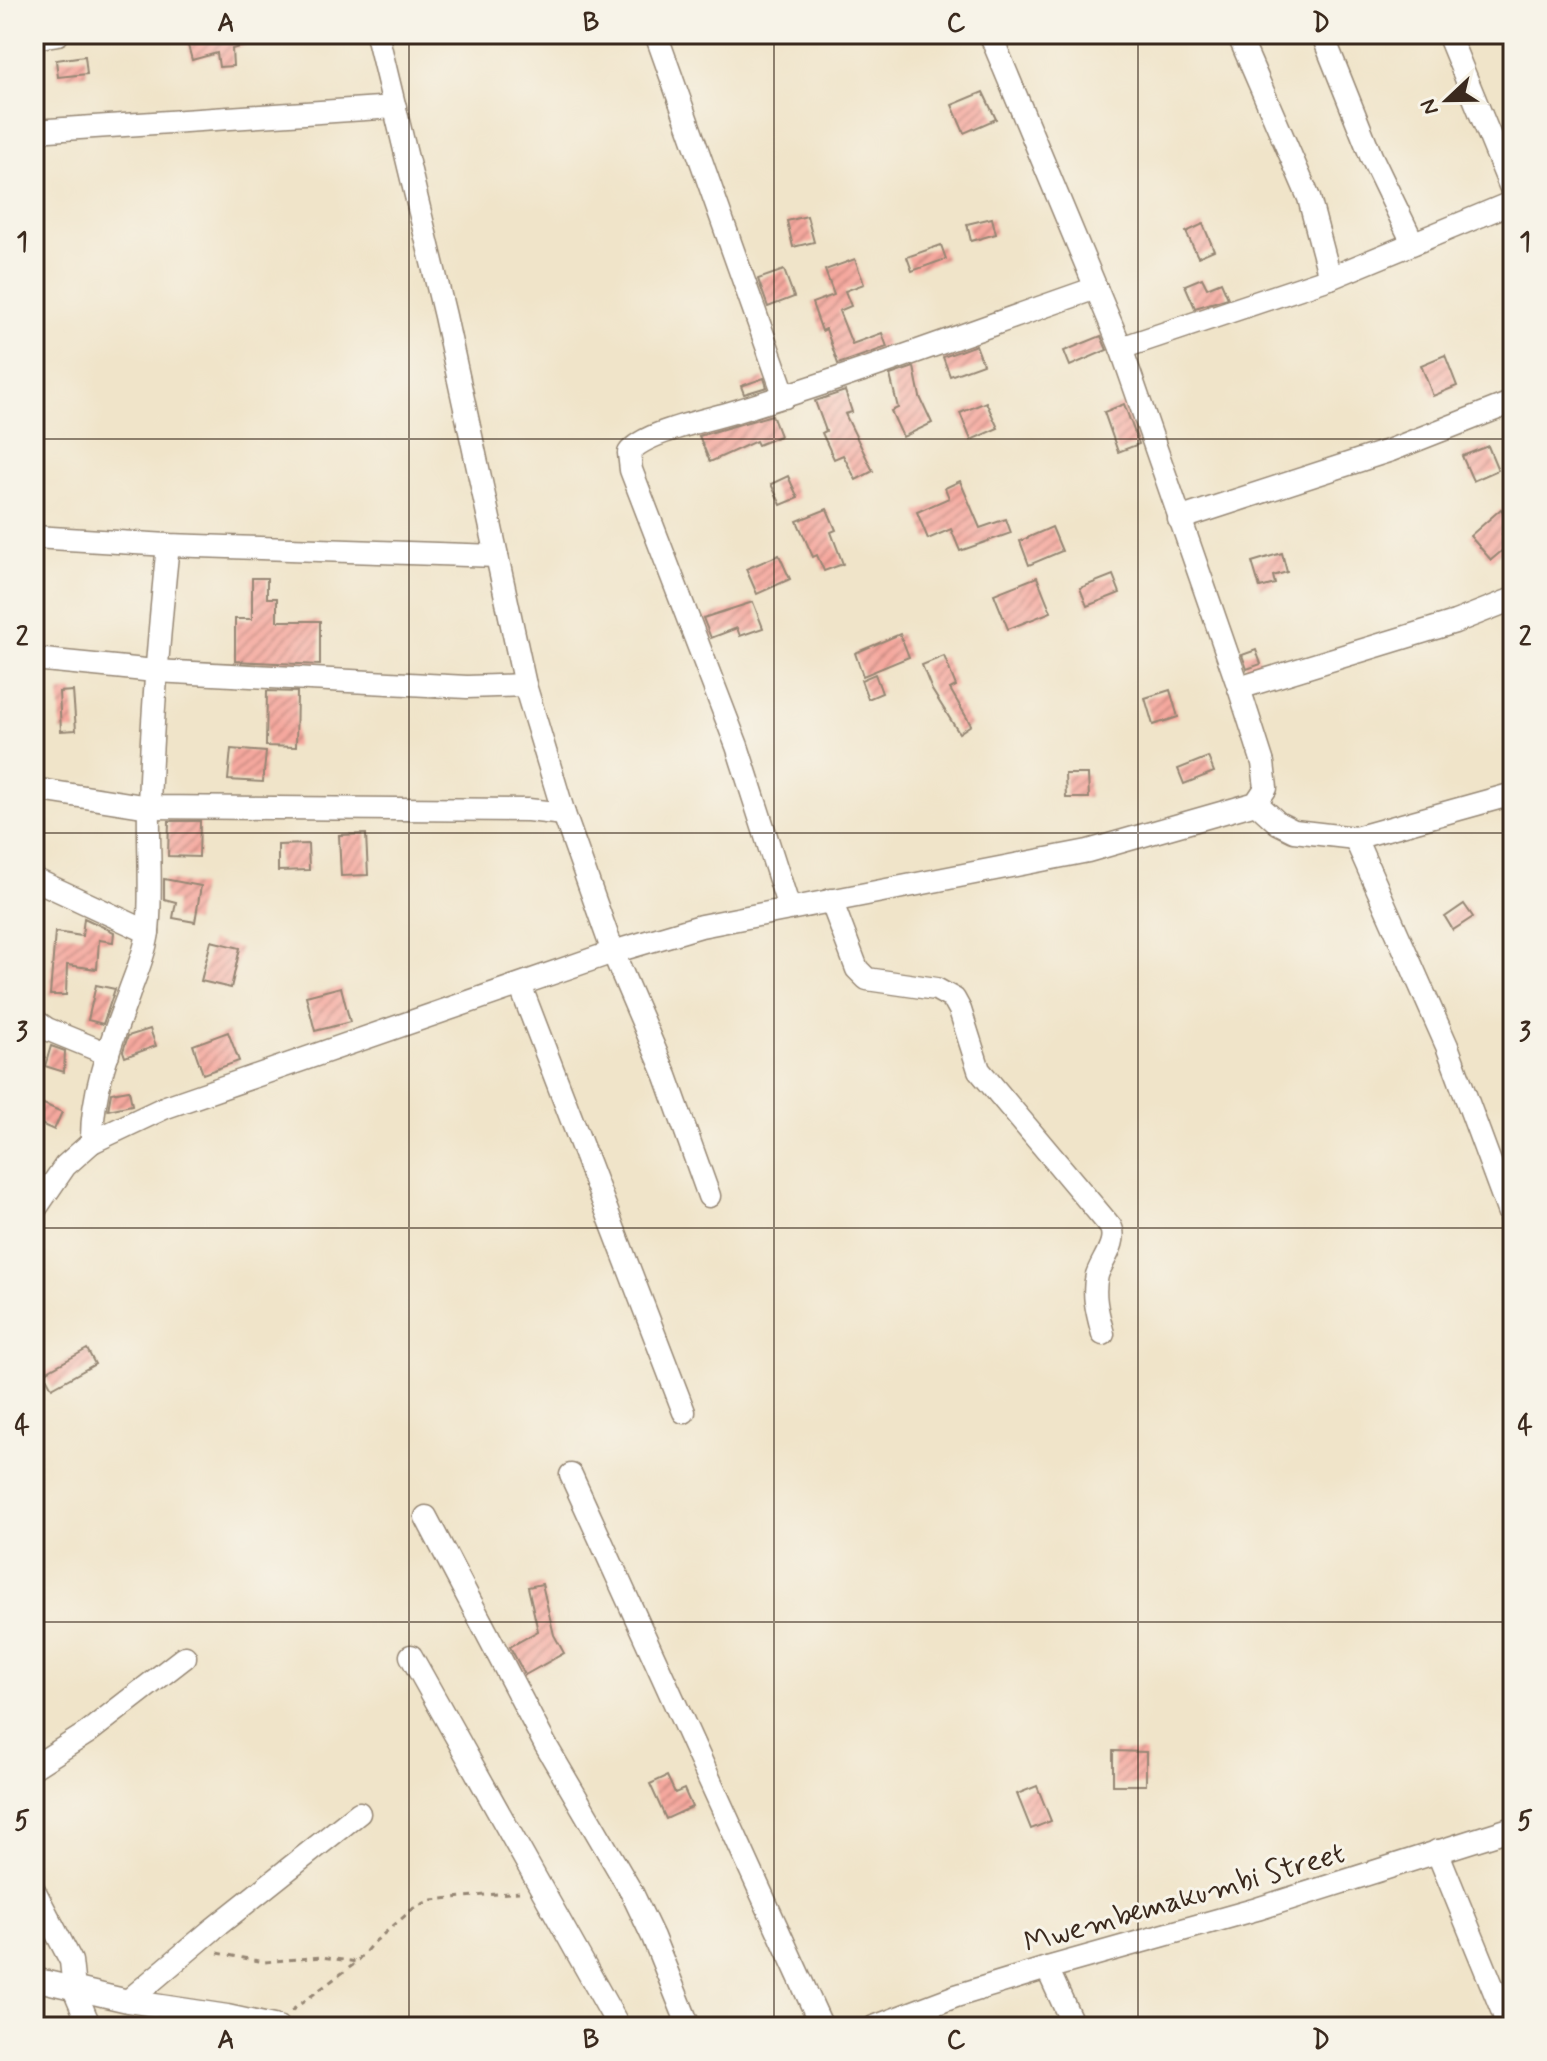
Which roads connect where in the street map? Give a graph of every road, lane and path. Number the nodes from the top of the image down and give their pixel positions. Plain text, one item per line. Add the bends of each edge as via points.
1 (58, 34) edge
2 (377, 34) edge
3 (656, 34) edge
4 (990, 34) edge
5 (1238, 34) edge
6 (1448, 34) edge
7 (34, 38) edge
8 (1325, 41) dead end
9 (395, 107) junction
10 (34, 131) edge
11 (1513, 193) edge
12 (1513, 202) edge
13 (1413, 243) junction
14 (1330, 278) junction
15 (1096, 288) junction
16 (1121, 348) junction
17 (785, 397) junction
18 (1513, 402) edge
19 (1179, 519) junction
20 (34, 537) edge
21 (168, 545) junction
22 (497, 556) junction
23 (1513, 599) edge
24 (34, 659) edge
25 (155, 671) junction
26 (525, 685) junction
27 (1239, 688) junction
28 (34, 789) edge
29 (1513, 794) edge
30 (1256, 803) junction
31 (149, 807) junction
32 (564, 814) junction
33 (1355, 838) junction
34 (34, 879) edge
35 (831, 900) junction
36 (789, 908) junction
37 (148, 932) junction
38 (613, 952) junction
39 (520, 985) junction
40 (34, 1020) edge
41 (108, 1054) junction
42 (92, 1142) junction
43 (709, 1196) dead end
44 (34, 1211) edge
45 (1513, 1224) edge
46 (1103, 1334) dead end
47 (684, 1412) dead end
48 (571, 1475) dead end
49 (426, 1517) dead end
50 (411, 1656) dead end
51 (185, 1657) dead end
52 (34, 1767) edge
53 (359, 1813) dead end
54 (1513, 1828) edge
55 (1437, 1851) junction
56 (34, 1890) edge
57 (543, 1891) junction
58 (190, 1949) junction
59 (357, 1962) junction
60 (1047, 1968) junction
61 (34, 1979) edge
62 (74, 1989) junction
63 (128, 2001) junction
64 (154, 2004) junction
65 (275, 2026) edge
66 (90, 2027) edge
67 (162, 2027) edge
68 (619, 2027) edge
69 (689, 2027) edge
70 (822, 2027) edge
71 (874, 2027) edge
72 (1074, 2027) edge
73 (1509, 2027) edge

1 - 7 street
2 - 9 street
3 - 17 street
4 - 15 street
5 - 14 street via 1309,198
6 - 11 street
8 - 13 street
9 - 10 street
9 - 22 street
12 - 13 street
13 - 14 street
14 - 16 street
15 - 16 street
15 - 17 street
16 - 19 street
17 - 36 street via 658,435 629,453 631,470 737,746
18 - 19 street via 1391,450
19 - 27 street
20 - 21 street
21 - 22 street
21 - 25 street
22 - 26 street
23 - 27 street
24 - 25 street
25 - 26 street via 467,687
25 - 31 street
26 - 32 street
27 - 30 street via 1263,763 1266,788
28 - 31 street
29 - 33 street
30 - 33 street via 1294,831
30 - 35 street via 1088,851
31 - 32 street
31 - 37 street
32 - 38 street
33 - 45 street via 1447,1046
34 - 37 street
35 - 36 street
35 - 46 street via 857,969 867,979 936,989 954,999 979,1070 1110,1226 1113,1241 1096,1278 1094,1298
36 - 38 street
37 - 41 street
38 - 39 street
38 - 43 street
39 - 42 street via 166,1107
39 - 47 street
40 - 41 street
41 - 42 street via 95,1100
42 - 44 street via 65,1166
48 - 70 street
49 - 69 street via 545,1744 632,1893
50 - 57 street
51 - 52 street
53 - 58 street
54 - 55 street, Mwembemakumbi Street
55 - 60 street, Mwembemakumbi Street
55 - 73 street
56 - 62 street via 71,1961
57 - 59 path via 431,1900 414,1908
57 - 68 street
58 - 59 path via 264,1962 321,1957
58 - 63 street
59 - 65 path
60 - 71 street, Mwembemakumbi Street
60 - 72 street
61 - 62 street
62 - 63 street
62 - 66 street
63 - 64 street
64 - 65 street
64 - 67 street

